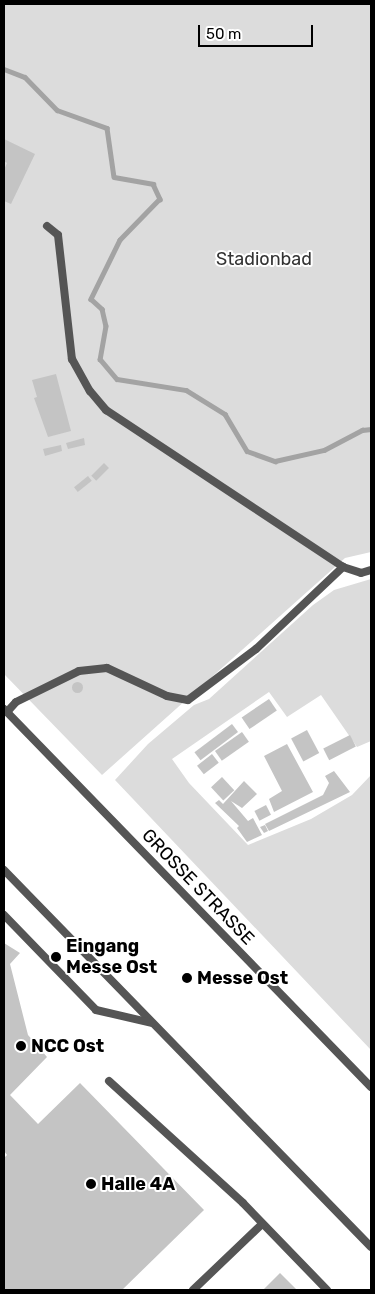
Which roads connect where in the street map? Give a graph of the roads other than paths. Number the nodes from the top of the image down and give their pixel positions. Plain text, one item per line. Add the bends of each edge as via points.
1 (47, 226) dead end
2 (343, 567) junction
3 (371, 570) edge
4 (5, 711) edge
5 (4, 870) edge
6 (4, 915) edge
7 (152, 1023) junction
8 (109, 1081) dead end
9 (371, 1087) edge
10 (262, 1224) junction
11 (371, 1247) edge
12 (193, 1290) edge
13 (327, 1290) edge

1 - 2 lane via 58,235 72,359 90,392 106,410
2 - 3 lane via 361,573
2 - 4 lane via 256,649 188,700 167,696 107,668 79,671 16,702
4 - 9 lane, GROSSE STRASSE
5 - 7 lane
6 - 7 lane via 96,1010
7 - 11 lane
8 - 10 lane
10 - 12 lane
10 - 13 lane

